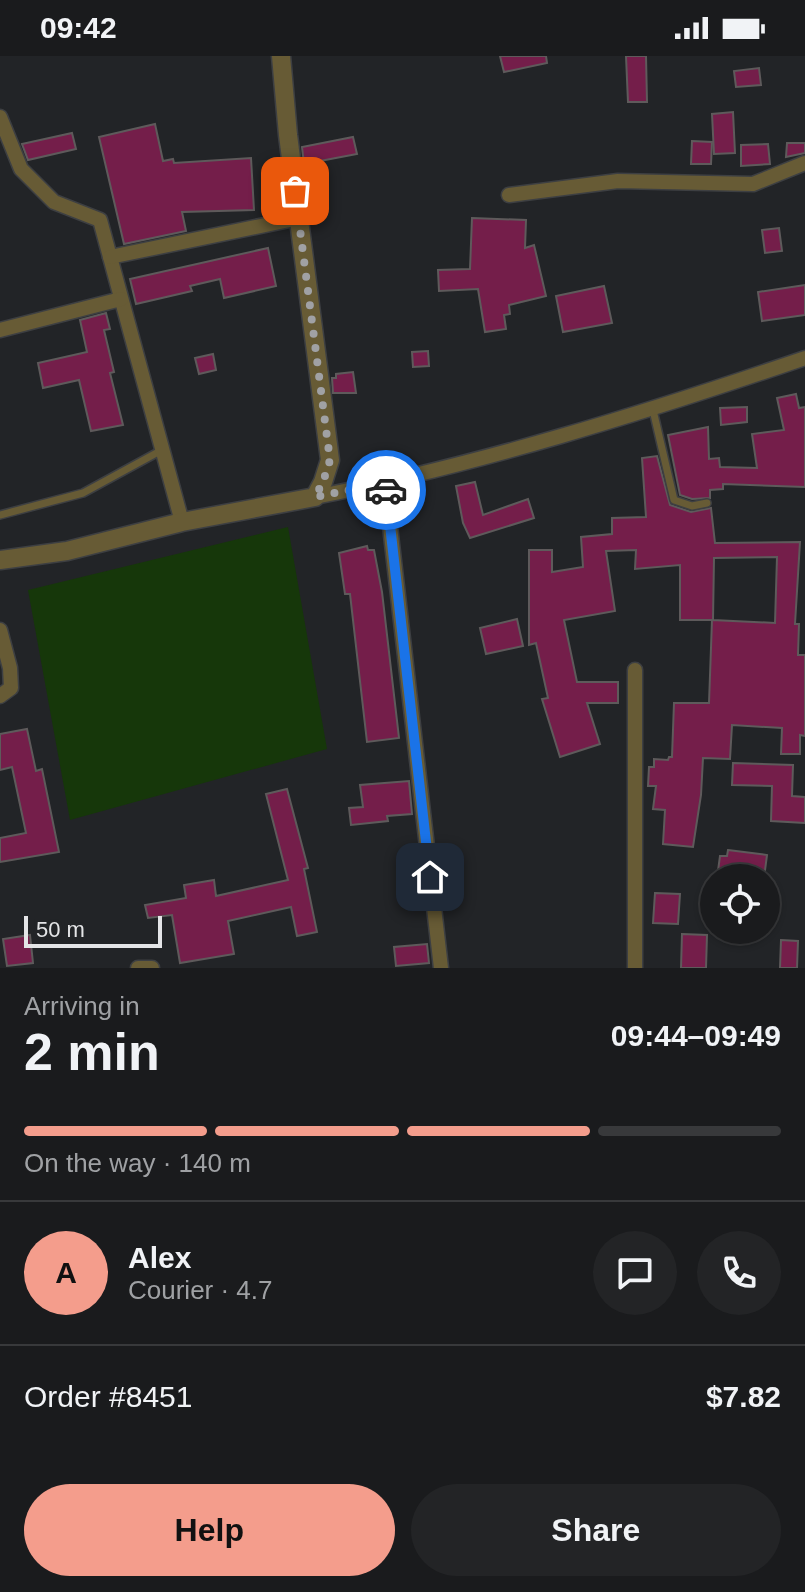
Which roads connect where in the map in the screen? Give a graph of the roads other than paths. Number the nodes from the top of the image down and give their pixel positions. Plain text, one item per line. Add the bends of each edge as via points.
1 (281, 56) edge
2 (0, 117) edge
3 (805, 163) edge
4 (509, 195) dead end
5 (299, 218) junction
6 (110, 257) junction
7 (121, 299) junction
8 (0, 330) edge
9 (805, 358) edge
10 (653, 410) junction
11 (162, 450) junction
12 (385, 483) junction
13 (315, 497) junction
14 (707, 503) dead end
15 (0, 515) edge
16 (182, 522) junction
17 (0, 560) edge
18 (0, 630) edge
19 (635, 670) dead end
20 (0, 696) edge
21 (138, 968) edge
22 (152, 968) edge
23 (441, 968) edge
24 (635, 968) edge

1 - 5 street
2 - 6 street via 21,169 54,202 100,220
3 - 4 street via 753,184 618,181
5 - 6 street
5 - 13 street via 330,460
6 - 7 street
7 - 8 street
7 - 11 street
9 - 10 street
10 - 12 street
10 - 14 lane via 674,500 692,506
11 - 15 lane via 83,493
11 - 16 street
12 - 13 street
12 - 23 street
13 - 16 street
16 - 17 street via 67,551
18 - 20 street via 11,688
19 - 24 street
21 - 22 street

